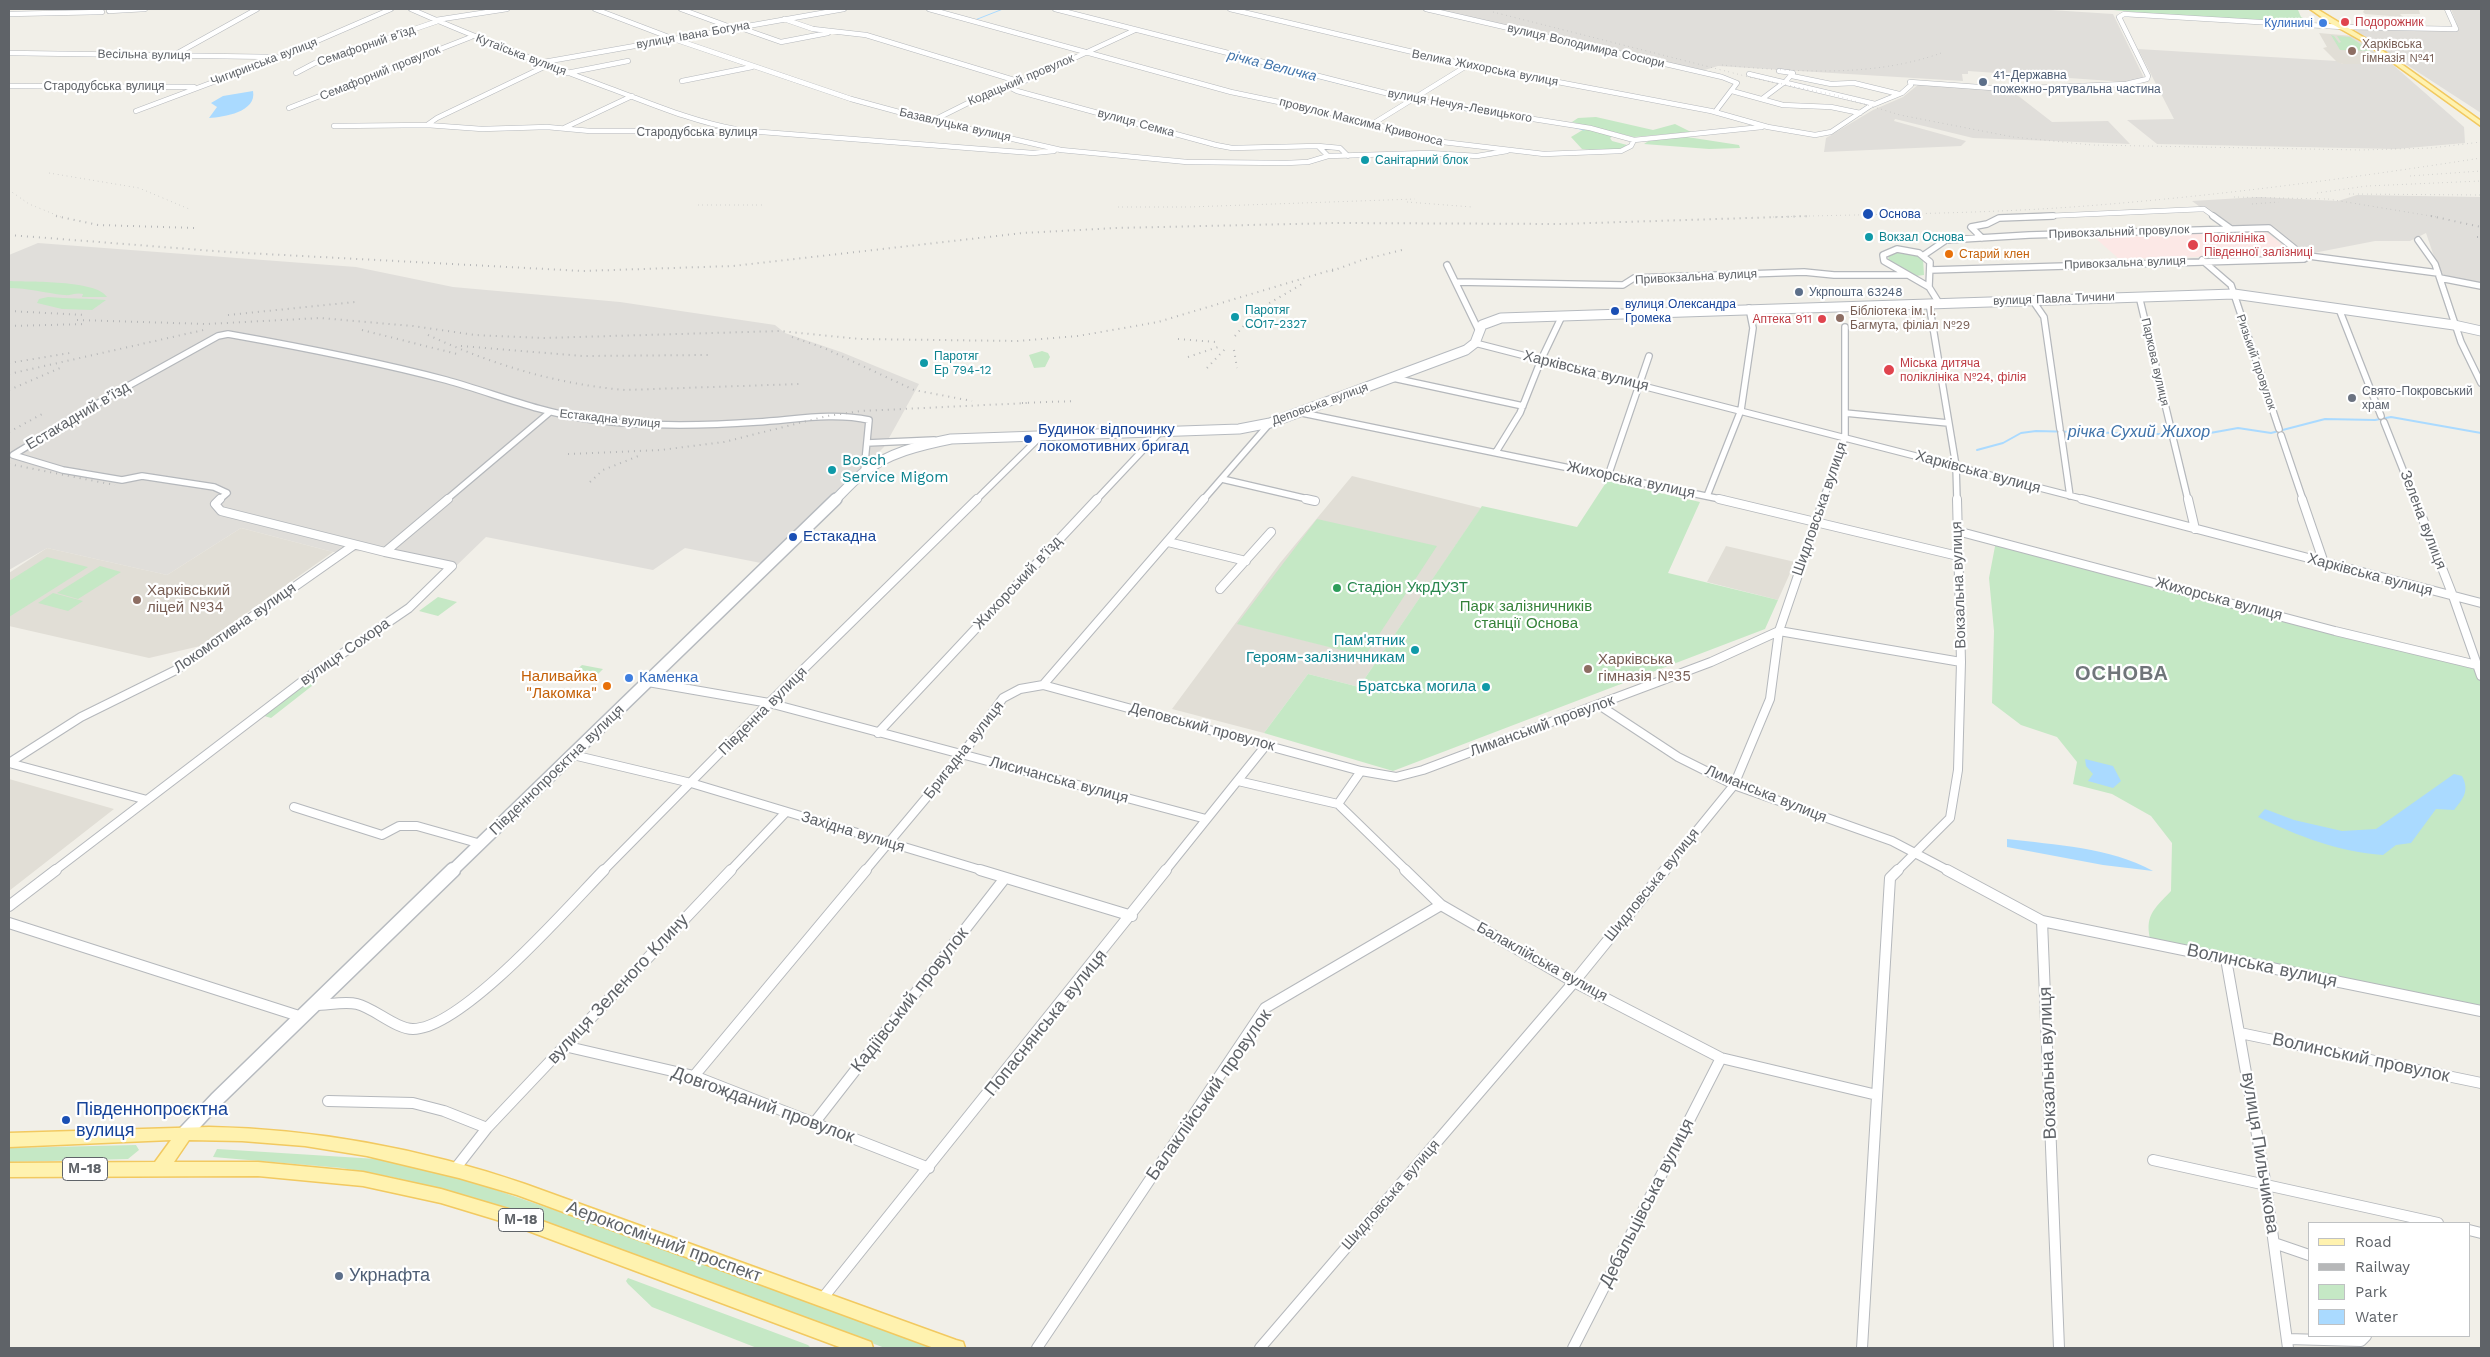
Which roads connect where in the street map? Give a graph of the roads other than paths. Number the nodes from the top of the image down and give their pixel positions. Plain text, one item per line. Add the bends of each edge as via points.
1 (145, 9) edge
2 (257, 9) edge
3 (391, 9) edge
4 (412, 9) edge
5 (507, 9) edge
6 (595, 9) edge
7 (681, 9) edge
8 (821, 9) edge
9 (844, 9) edge
10 (929, 9) edge
11 (1055, 9) edge
12 (1075, 9) edge
13 (1230, 9) edge
14 (1255, 9) edge
15 (1426, 9) edge
16 (2313, 9) edge
17 (2447, 9) edge
18 (827, 11) junction
19 (102, 12) dead end
20 (109, 12) dead end
21 (1068, 12) junction
22 (9, 14) edge
23 (1253, 14) junction
24 (784, 19) junction
25 (437, 21) junction
26 (736, 27) junction
27 (2342, 27) junction
28 (1135, 30) junction
29 (837, 31) junction
30 (471, 37) junction
31 (674, 39) junction
32 (1085, 52) junction
33 (9, 54) edge
34 (174, 55) junction
35 (280, 57) junction
36 (628, 61) dead end
37 (542, 62) junction
38 (548, 65) junction
39 (1468, 65) junction
40 (754, 67) junction
41 (1779, 72) dead end
42 (296, 73) dead end
43 (567, 73) junction
44 (1749, 74) dead end
45 (1792, 76) junction
46 (682, 81) dead end
47 (1784, 83) junction
48 (1016, 85) junction
49 (9, 86) edge
50 (199, 87) junction
51 (1732, 91) junction
52 (1899, 94) junction
53 (632, 96) junction
54 (1762, 99) junction
55 (1413, 100) junction
56 (1874, 104) junction
57 (289, 108) dead end
58 (136, 112) dead end
59 (1715, 112) junction
60 (1860, 113) junction
61 (934, 120) junction
62 (1374, 123) junction
63 (2481, 124) edge
64 (427, 125) junction
65 (334, 126) dead end
66 (1768, 127) junction
67 (562, 129) junction
68 (749, 131) junction
69 (1634, 140) junction
70 (1318, 146) junction
71 (1232, 148) junction
72 (1061, 150) junction
73 (1506, 151) junction
74 (1328, 156) junction
75 (1348, 156) junction
76 (1233, 162) junction
77 (2231, 229) junction
78 (1982, 238) junction
79 (2418, 240) dead end
80 (1924, 255) junction
81 (2309, 256) junction
82 (2202, 260) junction
83 (1447, 265) dead end
84 (1930, 270) junction
85 (1908, 275) junction
86 (2439, 275) junction
87 (1456, 282) junction
88 (2481, 286) edge
89 (1929, 288) junction
90 (2234, 294) junction
91 (2139, 296) junction
92 (2033, 301) junction
93 (1929, 303) junction
94 (1939, 303) junction
95 (1749, 308) junction
96 (2339, 309) junction
97 (1562, 316) junction
98 (2454, 325) junction
99 (1845, 327) dead end
100 (1478, 329) junction
101 (2481, 331) edge
102 (218, 336) joint
103 (1475, 343) junction
104 (1649, 356) dead end
105 (1540, 360) junction
106 (1393, 378) junction
107 (2481, 383) edge
108 (1639, 384) junction
109 (1523, 406) junction
110 (1741, 410) junction
111 (550, 412) junction
112 (1302, 412) junction
113 (1845, 413) junction
114 (1270, 423) junction
115 (1948, 423) junction
116 (2171, 429) dead end
117 (1159, 433) junction
118 (1042, 435) junction
119 (1846, 437) junction
120 (2173, 438) dead end
121 (951, 439) junction
122 (867, 444) junction
123 (1496, 452) junction
124 (1956, 466) junction
125 (864, 472) junction
126 (1608, 476) junction
127 (1222, 479) junction
128 (1707, 496) junction
129 (2070, 496) junction
130 (1315, 501) dead end
131 (1815, 522) junction
132 (2195, 529) junction
133 (1957, 531) junction
134 (1271, 532) dead end
135 (1168, 542) junction
136 (354, 545) junction
137 (385, 552) junction
138 (1958, 556) junction
139 (1246, 561) junction
140 (2324, 563) junction
141 (1220, 589) dead end
142 (2453, 596) junction
143 (2481, 603) edge
144 (1779, 631) junction
145 (1961, 662) junction
146 (2479, 665) edge
147 (2481, 676) edge
148 (648, 682) junction
149 (1043, 685) junction
150 (769, 704) junction
151 (1598, 705) junction
152 (878, 732) junction
153 (1267, 744) junction
154 (573, 755) junction
155 (962, 755) junction
156 (9, 763) edge
157 (1361, 771) junction
158 (1238, 781) junction
159 (691, 783) junction
160 (1734, 785) junction
161 (147, 800) junction
162 (1338, 804) junction
163 (294, 807) dead end
164 (786, 812) junction
165 (1206, 820) junction
166 (889, 843) junction
167 (481, 844) junction
168 (1915, 854) junction
169 (1005, 878) junction
170 (1441, 905) junction
171 (9, 906) edge
172 (1132, 916) junction
173 (2042, 921) junction
174 (9, 923) edge
175 (2226, 959) junction
176 (1574, 982) junction
177 (315, 1004) junction
178 (2481, 1011) edge
179 (302, 1017) junction
180 (2240, 1033) junction
181 (564, 1046) junction
182 (1720, 1058) junction
183 (694, 1076) junction
184 (2481, 1082) edge
185 (1876, 1095) junction
186 (328, 1100) dead end
187 (816, 1122) junction
188 (488, 1128) junction
189 (184, 1134) junction
190 (9, 1140) edge
191 (2153, 1160) dead end
192 (161, 1168) junction
193 (929, 1168) junction
194 (455, 1169) junction
195 (9, 1170) edge
196 (2266, 1186) junction
197 (2433, 1222) edge
198 (2274, 1243) junction
199 (2308, 1254) edge
200 (822, 1299) junction
201 (2365, 1337) edge
202 (2287, 1344) edge
203 (864, 1348) edge
204 (956, 1348) edge
205 (1037, 1348) edge
206 (1260, 1348) edge
207 (1574, 1348) edge
208 (1862, 1348) edge
209 (2060, 1348) edge

1 - 20 street
2 - 34 street
3 - 35 street, Чигиринська вулиця
4 - 25 street, Кутаїська вулиця
5 - 25 street, Семафорний в’їзд
6 - 31 street, Базавлуцька вулиця
7 - 26 street
8 - 18 street
9 - 18 street, вулиця Івана Богуна
10 - 32 street, провулок Максима Кривоноса
11 - 21 street, вулиця Нечуя-Левицького
12 - 21 street
13 - 23 street, Велика Жихорська вулиця
14 - 23 street
15 - 51 street, вулиця Володимира Сосюри via 1722,77 1737,83
16 - 27 main road
17 - 27 street via 2456,29
18 - 24 street, вулиця Івана Богуна
19 - 22 street
21 - 28 street, вулиця Нечуя-Левицького
23 - 39 street, Велика Жихорська вулиця
24 - 26 street, вулиця Івана Богуна
24 - 29 street, вулиця Семка via 813,29
25 - 30 street, Кутаїська вулиця
25 - 42 street, Семафорний в’їзд via 315,63
26 - 29 street via 781,42
26 - 31 street, вулиця Івана Богуна
27 - 52 street via 2120,15 2148,76 2146,79 2126,84 2006,89 1910,82 1911,86
27 - 63 main road
28 - 32 street, Кодацький провулок
28 - 55 street, вулиця Нечуя-Левицького
29 - 48 street, вулиця Семка via 866,35 971,65 1009,77
30 - 37 street, Кутаїська вулиця
30 - 57 street, Семафорний провулок
31 - 37 street, вулиця Івана Богуна
31 - 40 street, Базавлуцька вулиця
32 - 48 street, Кодацький провулок
32 - 62 street, провулок Максима Кривоноса via 1231,92
33 - 34 street, Весільна вулиця
34 - 35 street, Весільна вулиця
35 - 50 street, Чигиринська вулиця
36 - 43 street
37 - 38 street, Кутаїська вулиця
38 - 43 street, Кутаїська вулиця
38 - 64 street
39 - 55 street
39 - 59 street, Велика Жихорська вулиця
40 - 46 street
40 - 61 street, Базавлуцька вулиця via 851,99
41 - 45 street via 1792,73
43 - 53 street, Кутаїська вулиця
44 - 47 street
45 - 47 street
45 - 52 street via 1831,84 1854,83
47 - 54 street via 1768,90
47 - 56 street
48 - 61 street, Кодацький провулок via 998,88
48 - 71 street, вулиця Семка via 1013,89
49 - 50 street, Стародубська вулиця
50 - 58 street, Чигиринська вулиця
51 - 54 street
51 - 59 street
52 - 56 street
53 - 67 street
53 - 68 street, Кутаїська вулиця via 696,121
54 - 60 street via 1782,105
55 - 62 street
55 - 69 street, вулиця Нечуя-Левицького via 1590,128
56 - 60 street
59 - 66 street, Велика Жихорська вулиця
60 - 66 street via 1825,134
61 - 72 street, Базавлуцька вулиця
62 - 73 street, провулок Максима Кривоноса via 1411,136
64 - 65 street, Стародубська вулиця
64 - 67 street, Стародубська вулиця
66 - 69 street, провулок Максима Кривоноса
67 - 68 street, Стародубська вулиця
68 - 72 street, Стародубська вулиця via 1033,153
69 - 73 street, провулок Максима Кривоноса via 1631,146 1621,151 1544,154
70 - 71 street, вулиця Семка
70 - 74 street
70 - 75 street, вулиця Семка via 1340,148
71 - 76 street
72 - 76 street, Базавлуцька вулиця via 1187,162
73 - 75 street via 1477,156 1429,153
74 - 75 street
74 - 76 street, Базавлуцька вулиця via 1298,163
77 - 78 street, Привокзальний провулок
77 - 78 street via 2204,209 1999,218 1971,227
77 - 81 street, Привокзальний провулок via 2269,228 2300,253
78 - 80 street, Привокзальний провулок via 1946,240
79 - 86 street
80 - 84 street via 1929,258
80 - 85 street via 1900,250 1883,255 1886,263
81 - 82 street, Привокзальна вулиця via 2304,259
81 - 86 street, Привокзальна вулиця
82 - 84 street, Привокзальна вулиця
82 - 90 street, Ризький провулок via 2231,285
83 - 87 street
84 - 89 street
85 - 87 street, Привокзальна вулиця via 1760,273 1634,278 1623,285
85 - 89 street
86 - 88 street, Привокзальна вулиця
86 - 98 street
87 - 100 street via 1464,307
89 - 94 street
90 - 91 main road, вулиця Павла Тичини
90 - 96 main road, вулиця Павла Тичини
90 - 140 street, Ризький провулок
91 - 92 main road, вулиця Павла Тичини
91 - 116 street, Паркова вулиця
92 - 94 main road, вулиця Павла Тичини
92 - 129 street via 2044,317
93 - 94 main road, вулиця Павла Тичини
93 - 95 main road, вулиця Павла Тичини
93 - 115 street, Вокзальна вулиця
95 - 97 main road, вулиця Павла Тичини
95 - 110 street via 1753,328
96 - 98 main road, вулиця Павла Тичини
96 - 142 street, Зелена вулиця
97 - 100 main road, вулиця Павла Тичини via 1501,318 1481,324
97 - 105 street
98 - 101 main road, вулиця Павла Тичини
98 - 107 street
99 - 113 street, Шидловська вулиця
100 - 103 main road
102 - 111 street, Естакадна вулиця via 228,334 313,349 457,383
102 - 136 street, Естакадний в’їзд via 13,455 63,470 122,480 142,476 214,487 227,493 215,504 221,511
103 - 105 street, Харківська вулиця
103 - 106 main road, Деповська вулиця via 1466,350
104 - 108 street
105 - 108 street, Харківська вулиця
105 - 109 street
106 - 109 street
106 - 112 main road, Деповська вулиця
108 - 110 street, Харківська вулиця
108 - 126 street
109 - 123 street
110 - 119 street, Харківська вулиця
110 - 128 street
111 - 122 street, Естакадна вулиця via 656,425 738,425 845,415 870,420
111 - 137 street
112 - 114 main road, Деповська вулиця
112 - 123 street, Жихорська вулиця
113 - 115 street
113 - 119 street, Шидловська вулиця
114 - 117 main road, Деповська вулиця via 1239,429
114 - 127 street
115 - 124 street, Вокзальна вулиця
117 - 118 main road, Деповська вулиця
117 - 152 street, Жихорський в’їзд
118 - 121 main road, Деповська вулиця
118 - 150 street, Південна вулиця
119 - 124 street, Харківська вулиця
119 - 131 street, Шидловська вулиця
120 - 132 street
121 - 122 street
121 - 125 main road, Південнопроєктна вулиця via 910,448 885,458
122 - 125 street, Естакадна вулиця
123 - 126 street, Жихорська вулиця
124 - 129 street, Харківська вулиця
124 - 133 street, Вокзальна вулиця
125 - 148 main road, Південнопроєктна вулиця
126 - 128 street, Жихорська вулиця
127 - 130 street
127 - 135 street
128 - 131 street, Жихорська вулиця
129 - 132 street, Харківська вулиця
131 - 138 street, Жихорська вулиця
131 - 144 street, Шидловська вулиця
132 - 140 street, Харківська вулиця
133 - 138 street, Вокзальна вулиця
133 - 146 street, Жихорська вулиця
134 - 139 street
135 - 139 street
135 - 149 street
136 - 137 street, Естакадний в’їзд
136 - 156 street, Локомотивна вулиця via 176,670 81,717
137 - 161 street, вулиця Сохора via 452,566 409,608 308,677
138 - 145 street, Вокзальна вулиця
139 - 141 street
140 - 142 street, Харківська вулиця
142 - 143 street, Харківська вулиця
142 - 146 street, Зелена вулиця
144 - 145 street
144 - 151 street, Лиманський провулок via 1711,662
144 - 160 street, Шидловська вулиця via 1770,699
145 - 168 street, Вокзальна вулиця via 1958,770 1950,818
146 - 147 street, Зелена вулиця
148 - 150 street, Лисичанська вулиця
148 - 154 main road, Південнопроєктна вулиця
149 - 153 street, Деповський провулок
149 - 155 street, Бригадна вулиця via 1002,698
150 - 152 street, Лисичанська вулиця
150 - 159 street, Південна вулиця
151 - 157 street, Лиманський провулок via 1409,774 1396,777
151 - 160 street, Лиманська вулиця via 1678,757
152 - 155 street, Лисичанська вулиця
153 - 157 street, Деповський провулок
153 - 158 street, Попаснянська вулиця
154 - 159 street, Західна вулиця
154 - 167 main road, Південнопроєктна вулиця
155 - 165 street, Лисичанська вулиця
155 - 166 street, Бригадна вулиця
156 - 161 street
157 - 162 street
158 - 162 street
158 - 165 street, Попаснянська вулиця
159 - 164 street, Західна вулиця
159 - 177 street, Південна вулиця via 487,990 442,1021 411,1029 357,1004
160 - 168 street, Лиманська вулиця via 1892,841
160 - 176 street, Шидловська вулиця
161 - 171 street, вулиця Сохора
162 - 170 street, Балаклійська вулиця
163 - 167 street via 382,835 398,826 414,825
164 - 166 street, Західна вулиця
164 - 181 street, вулиця Зеленого Клину
165 - 172 street, Попаснянська вулиця
166 - 169 street, Західна вулиця
166 - 183 street, Бригадна вулиця
167 - 177 main road, Південнопроєктна вулиця
168 - 173 street
168 - 185 street, Вокзальна вулиця via 1890,878
169 - 172 street, Західна вулиця
169 - 187 street, Кадіївський провулок
170 - 176 street, Балаклійська вулиця
170 - 205 street, Балаклійський провулок via 1265,1008
172 - 193 street, Попаснянська вулиця
173 - 175 street, Волинська вулиця
173 - 209 street, Вокзальна вулиця
174 - 179 street
175 - 178 street, Волинська вулиця
175 - 180 street, вулиця Пильчикова
176 - 182 street, Балаклійська вулиця
176 - 206 street, Шидловська вулиця
177 - 179 main road, Південнопроєктна вулиця
179 - 189 main road, Південнопроєктна вулиця
180 - 184 street, Волинський провулок
180 - 196 street, вулиця Пильчикова
181 - 183 street, Довгожданий провулок
181 - 188 street, вулиця Зеленого Клину
182 - 185 street, Балаклійська вулиця
182 - 207 street, Дебальцівська вулиця
183 - 187 street, Довгожданий провулок
185 - 208 street, Вокзальна вулиця
186 - 188 street via 412,1103
187 - 193 street, Довгожданий провулок
188 - 194 street, вулиця Зеленого Клину
189 - 190 main road, Аерокосмічний проспект / М-18
189 - 192 main road
189 - 194 main road, Аерокосмічний проспект / М-18 via 273,1136 356,1147
191 - 196 street
192 - 195 main road, Аерокосмічний проспект / М-18
192 - 203 main road, Аерокосмічний проспект / М-18 via 302,1172 363,1179 441,1196 518,1219
193 - 200 street, Попаснянська вулиця
194 - 200 main road, Аерокосмічний проспект / М-18 via 519,1188
196 - 197 street
196 - 198 street, вулиця Пильчикова
198 - 199 street
198 - 202 street, вулиця Пильчикова
200 - 204 main road, Аерокосмічний проспект / М-18
201 - 202 street via 2361,1341

